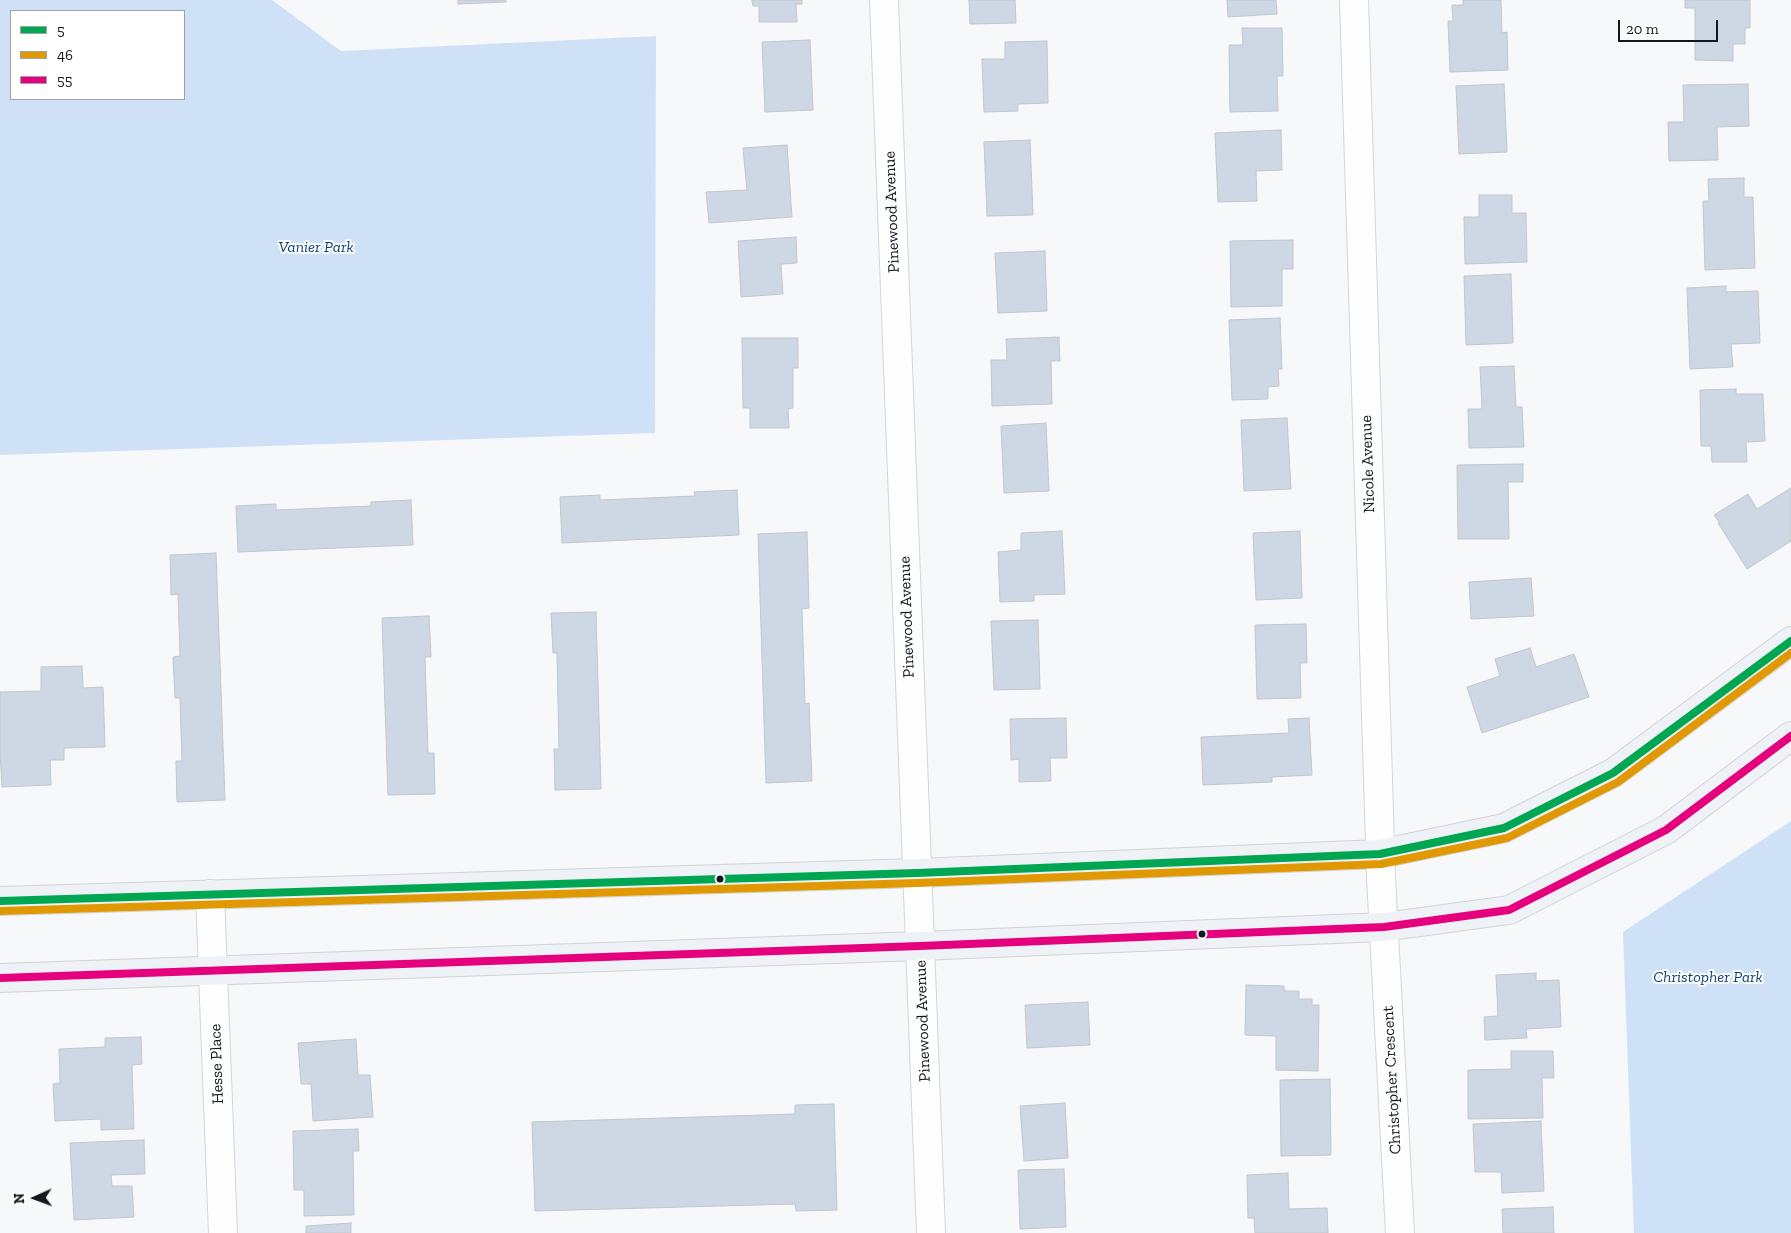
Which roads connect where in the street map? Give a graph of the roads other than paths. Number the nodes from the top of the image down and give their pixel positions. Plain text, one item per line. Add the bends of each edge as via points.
1 (884, 0) edge
2 (1354, 0) edge
3 (1791, 641) edge
4 (1791, 736) edge
5 (1380, 854) junction
6 (917, 872) junction
7 (210, 894) junction
8 (0, 901) edge
9 (1384, 927) junction
10 (920, 946) junction
11 (214, 970) junction
12 (0, 978) edge
13 (223, 1233) edge
14 (931, 1233) edge
15 (1400, 1233) edge

1 - 6 street, Pinewood Avenue
2 - 5 street, Nicole Avenue
3 - 5 main road via 1612,773 1504,828
4 - 9 main road via 1666,830 1509,910
5 - 6 main road
5 - 9 street, Nicole Avenue
6 - 7 main road
6 - 10 street, Pinewood Avenue
7 - 8 main road
7 - 11 street, Hesse Place
9 - 10 main road
9 - 15 street, Christopher Crescent
10 - 11 main road
10 - 14 street, Pinewood Avenue
11 - 12 main road
11 - 13 street, Hesse Place

